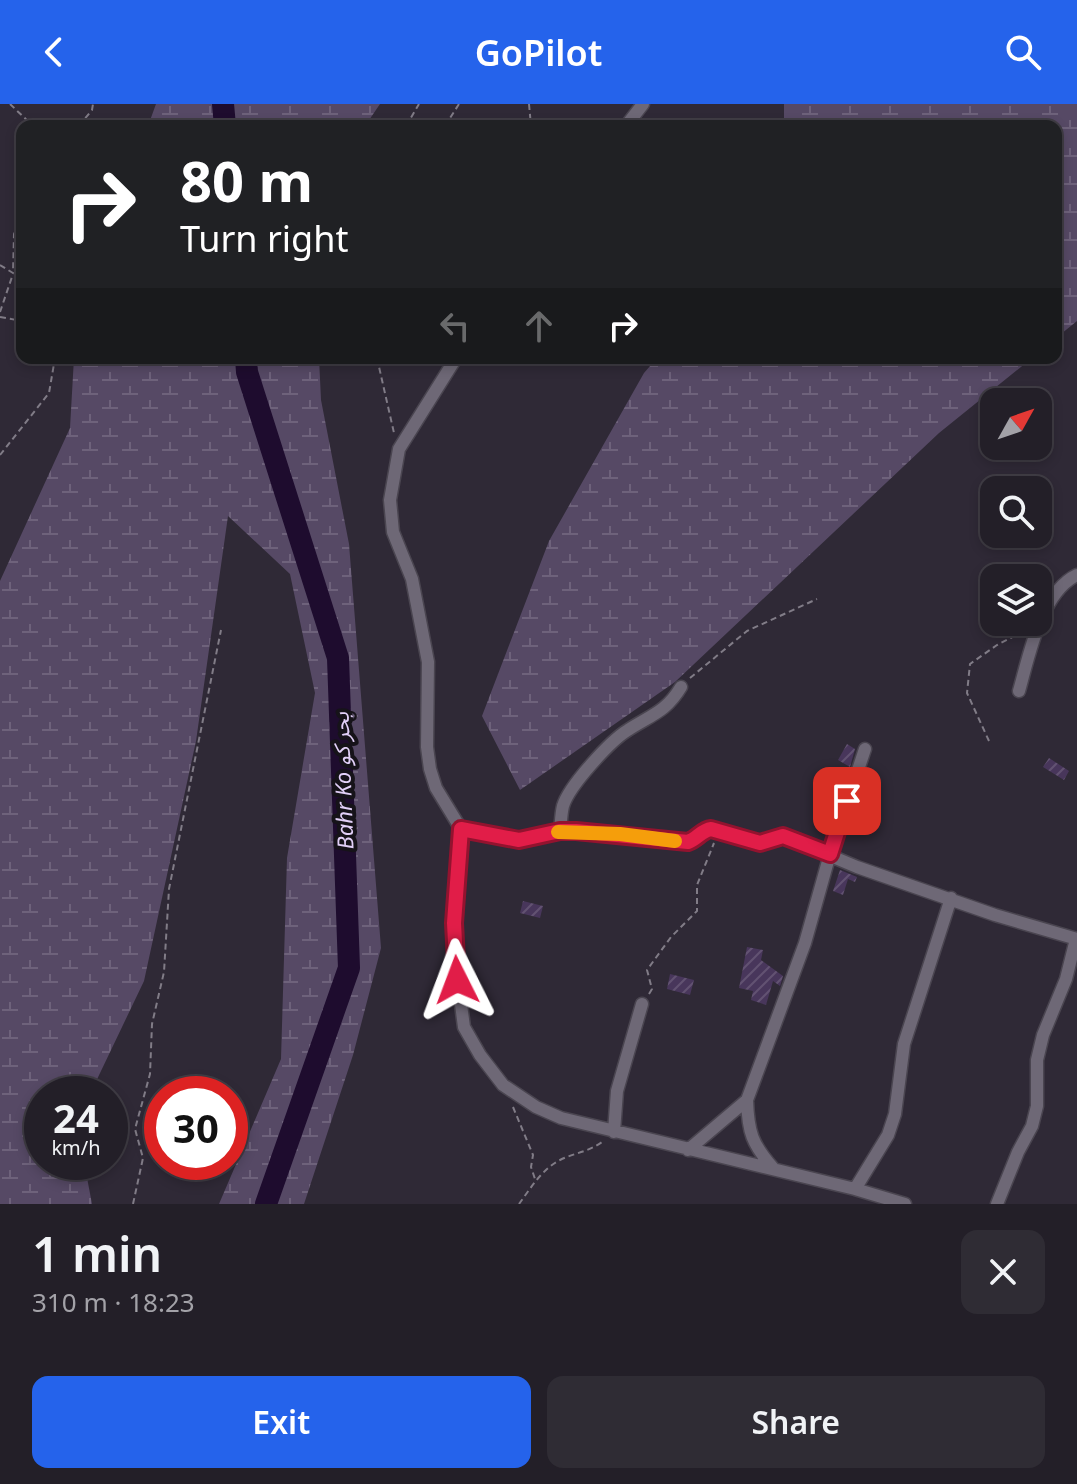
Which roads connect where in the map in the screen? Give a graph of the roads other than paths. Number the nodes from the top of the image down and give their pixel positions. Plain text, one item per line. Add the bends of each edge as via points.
1 (643, 104) edge
2 (631, 120) edge
3 (452, 364) edge
4 (1077, 575) edge
5 (681, 687) road end
6 (1019, 691) dead end
7 (865, 749) dead end
8 (461, 829) junction
9 (560, 831) junction
10 (830, 854) junction
11 (951, 898) junction
12 (1076, 939) edge
13 (642, 1004) road end
14 (747, 1100) junction
15 (614, 1132) junction
16 (688, 1150) junction
17 (773, 1168) junction
18 (855, 1189) junction
19 (905, 1204) edge
20 (997, 1204) edge

1 - 2 street
3 - 8 street via 399,449 390,500 393,532 412,579 428,662 430,769
4 - 6 street via 1056,593 1038,626
5 - 9 street via 661,712 618,736 603,752 572,790
7 - 10 street
8 - 9 street via 519,840
8 - 15 street via 454,923 464,1027 503,1085 561,1118
9 - 10 street via 688,842 706,830 760,843 783,836
10 - 11 street
10 - 14 street via 805,943
11 - 12 street
11 - 18 street via 904,1044 895,1114
12 - 20 street via 1037,1060 1032,1126
13 - 15 street via 617,1091
14 - 16 street
14 - 17 street via 755,1148
15 - 16 street
16 - 17 street
17 - 18 street
18 - 19 street

